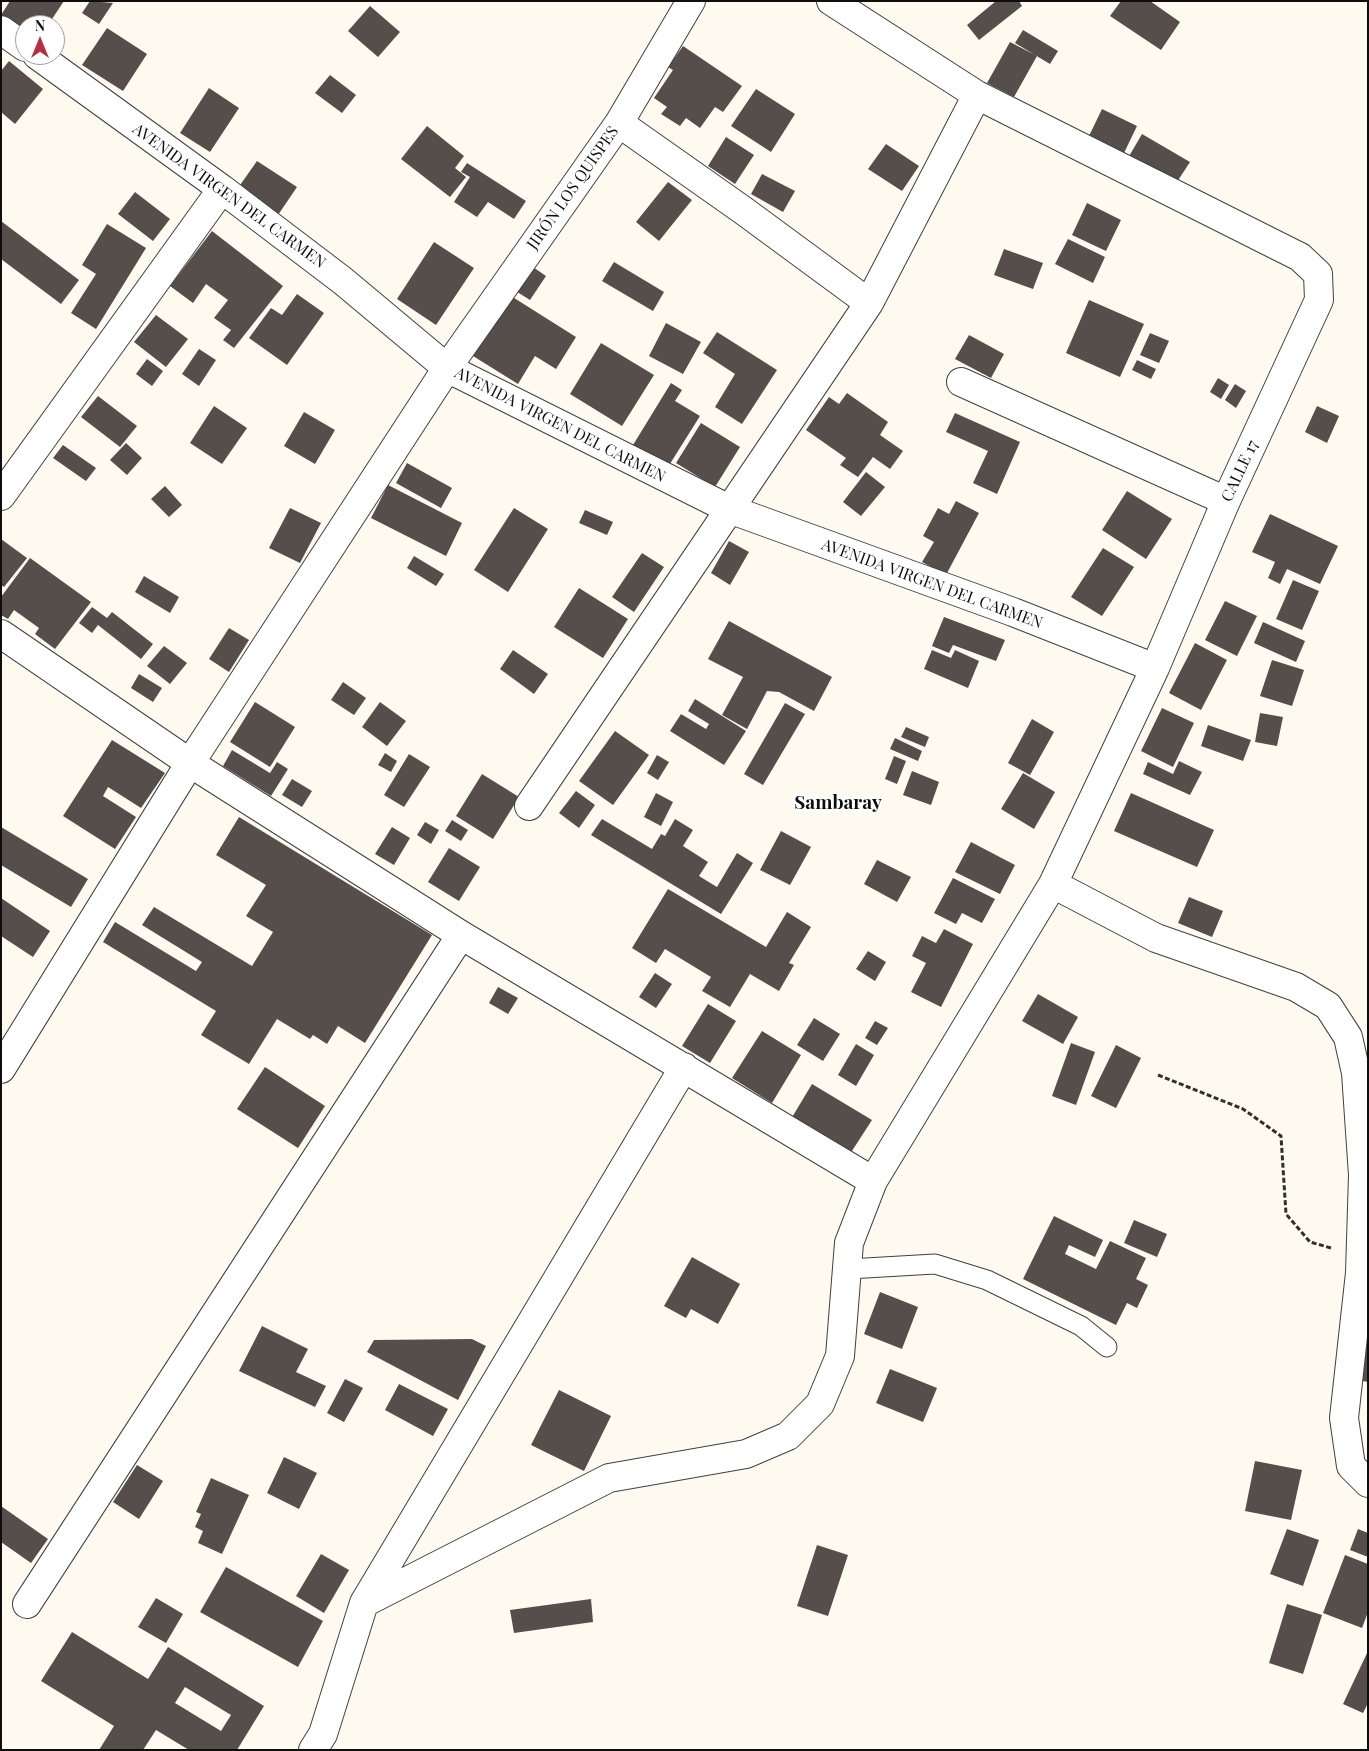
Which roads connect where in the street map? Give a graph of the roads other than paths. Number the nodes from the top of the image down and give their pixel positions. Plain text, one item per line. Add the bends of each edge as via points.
1 (691, 1) edge
2 (831, 1) edge
3 (1, 30) edge
4 (15, 39) edge
5 (51, 65) edge
6 (976, 95) junction
7 (619, 124) junction
8 (222, 189) junction
9 (869, 303) junction
10 (447, 368) junction
11 (961, 382) dead end
12 (1, 496) edge
13 (1226, 501) junction
14 (729, 509) junction
15 (1, 634) edge
16 (1155, 668) junction
17 (190, 763) junction
18 (529, 806) dead end
19 (1053, 884) junction
20 (460, 935) junction
21 (684, 1067) junction
22 (1, 1069) edge
23 (873, 1181) junction
24 (848, 1269) junction
25 (1106, 1347) dead end
26 (1368, 1483) edge
27 (364, 1603) junction
28 (27, 1604) dead end
29 (313, 1750) edge

1 - 7 street, JIRÓN LOS QUISPES
2 - 6 street
3 - 4 street
5 - 8 street, AVENIDA VIRGEN DEL CARMEN
6 - 9 street
6 - 13 street, CALLE 17 via 1300,258 1318,274 1319,300
7 - 9 street
7 - 10 street, JIRÓN LOS QUISPES
8 - 10 street, AVENIDA VIRGEN DEL CARMEN via 343,280
8 - 12 street
9 - 14 street
10 - 14 street, AVENIDA VIRGEN DEL CARMEN
10 - 17 street, JIRÓN LOS QUISPES
11 - 13 street
13 - 16 street, CALLE 17
14 - 16 street, AVENIDA VIRGEN DEL CARMEN via 1014,612
14 - 18 street
15 - 17 street
16 - 19 street, CALLE 17
17 - 20 street
17 - 22 street, JIRÓN LOS QUISPES
19 - 23 street, CALLE 17
19 - 26 street via 1156,938 1296,987 1328,1006 1348,1037 1356,1073 1363,1175 1360,1257 1344,1418 1351,1466
20 - 21 street
20 - 28 street
21 - 23 street
21 - 27 street
23 - 24 street, CALLE 17 via 850,1242
24 - 25 lane via 935,1264 987,1280 1081,1326
24 - 27 street, CALLE 17 via 840,1356 820,1404 788,1436 746,1454 609,1478
27 - 29 street via 323,1734

